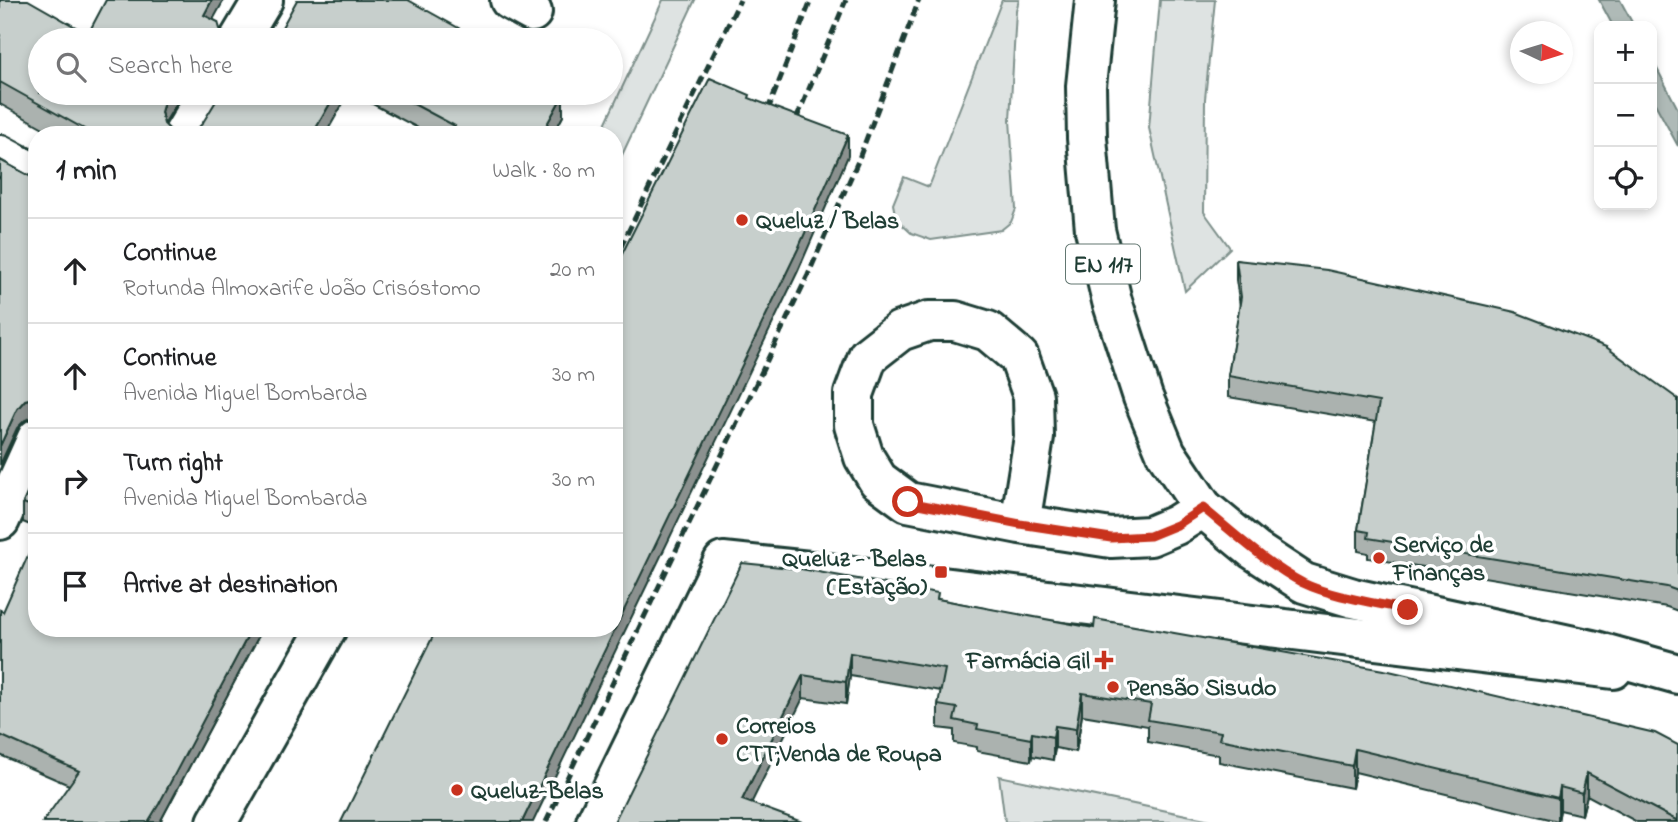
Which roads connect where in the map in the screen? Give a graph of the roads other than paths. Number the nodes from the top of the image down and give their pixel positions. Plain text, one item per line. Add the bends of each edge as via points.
1 (263, 0) edge
2 (1095, 0) edge
3 (246, 28) edge
4 (201, 105) edge
5 (188, 126) edge
6 (0, 155) edge
7 (28, 170) edge
8 (28, 458) edge
9 (1203, 508) junction
10 (0, 520) edge
11 (1020, 524) junction
12 (322, 637) edge
13 (1678, 676) edge
14 (217, 822) edge
15 (596, 822) edge

1 - 3 street
2 - 9 street, EN 117 via 1086,86 1095,230 1143,397 1166,453
4 - 5 street
6 - 7 street
8 - 10 street
9 - 11 street via 1150,536 1111,538
9 - 13 street, EN 117 via 1304,583 1353,598 1592,650
11 - 11 street via 1034,437 1033,396 1019,358 988,331 955,321 929,321 900,331 868,356 854,394 854,425 864,457 878,480 908,502
12 - 14 street
13 - 15 street via 723,562

